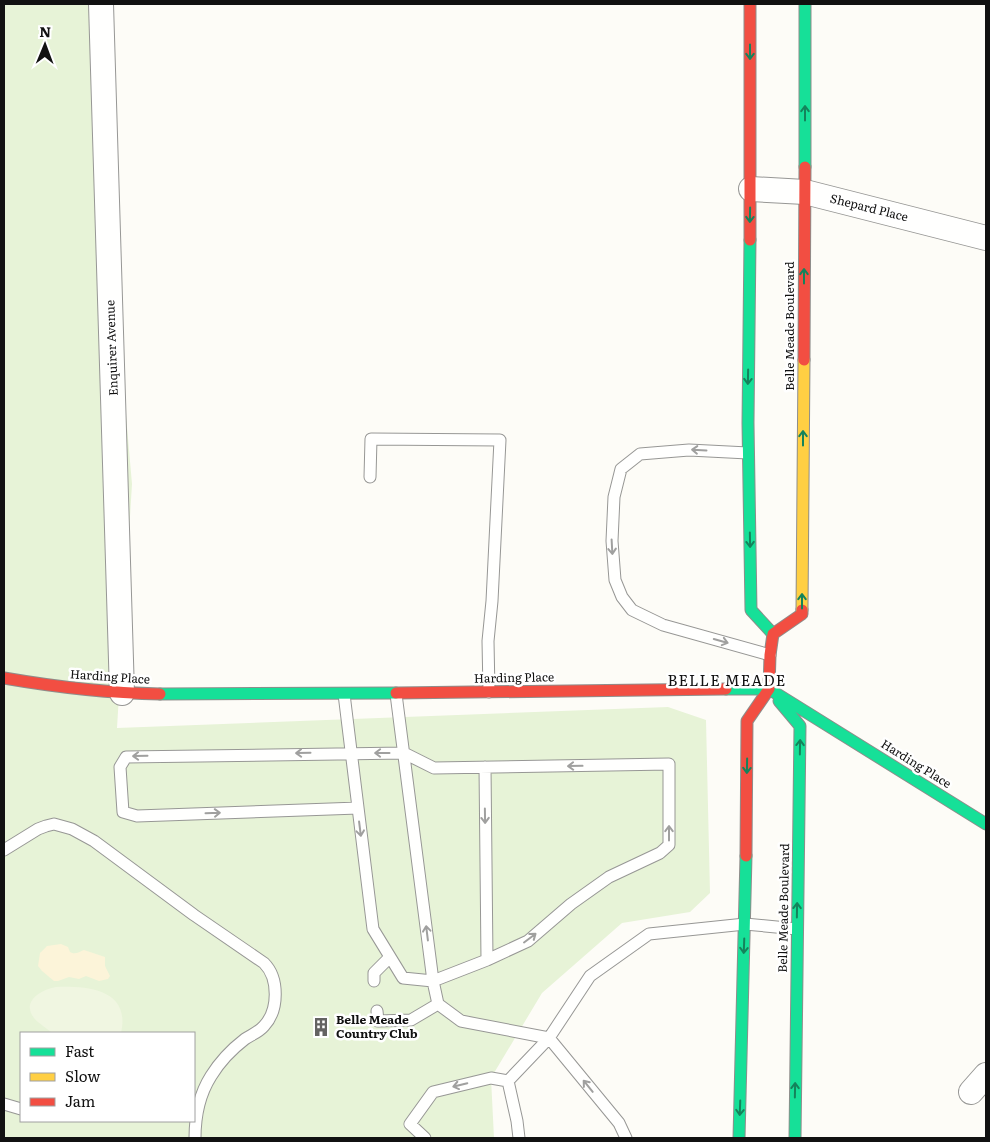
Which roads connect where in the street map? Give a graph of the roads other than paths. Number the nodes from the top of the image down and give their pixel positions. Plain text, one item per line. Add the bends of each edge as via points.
1 (102, 4) edge
2 (750, 4) edge
3 (804, 4) edge
4 (751, 189) junction
5 (805, 192) junction
6 (986, 238) edge
7 (748, 453) junction
8 (370, 477) dead end
9 (773, 634) junction
10 (770, 655) junction
11 (4, 678) edge
12 (769, 689) junction
13 (489, 692) junction
14 (122, 693) junction
15 (344, 694) junction
16 (396, 694) junction
17 (352, 752) junction
18 (404, 753) junction
19 (485, 767) junction
20 (358, 808) junction
21 (986, 824) edge
22 (4, 850) edge
23 (745, 924) junction
24 (797, 929) junction
25 (390, 957) junction
26 (487, 960) junction
27 (374, 980) dead end
28 (433, 981) junction
29 (438, 1004) junction
30 (377, 1011) dead end
31 (549, 1038) junction
32 (508, 1081) junction
33 (196, 1100) edge
34 (4, 1104) edge
35 (20, 1109) edge
36 (196, 1138) edge
37 (425, 1138) edge
38 (519, 1138) edge
39 (626, 1138) edge
40 (739, 1138) edge
41 (795, 1138) edge

1 - 14 street, Enquirer Avenue
2 -> 4 main road
5 -> 3 main road, Belle Meade Boulevard
4 - 5 street, Shepard Place
4 -> 7 main road
5 - 6 street, Shepard Place
9 -> 5 main road, Belle Meade Boulevard via 802,614
7 -> 9 main road via 751,610
7 -> 10 lane via 689,450 640,454 621,470 614,498 612,541 615,580 632,610 663,624
8 - 13 lane via 371,439 500,440 488,641
9 - 10 main road
10 - 12 main road
11 - 14 main road, Harding Place
12 - 13 main road, Harding Place
12 - 21 main road, Harding Place
12 -> 23 main road via 747,721
24 -> 12 main road, Belle Meade Boulevard via 800,726
13 - 16 main road, Harding Place
14 - 15 main road, Harding Place
15 - 16 main road, Harding Place
15 - 17 lane
16 - 18 lane
18 -> 17 lane
17 - 20 lane
17 -> 20 lane via 126,756 120,767 123,812 137,816
18 - 19 lane via 434,768
28 -> 18 lane
19 -> 26 lane
26 -> 19 lane via 528,941 602,882 669,846 669,764
20 -> 25 lane via 373,929
22 - 33 lane via 46,826 54,824 72,829 271,970 275,984 274,1001 264,1026 221,1063
23 - 24 lane
23 - 31 lane via 650,934 590,976
23 -> 40 main road
41 -> 24 main road, Belle Meade Boulevard
25 - 27 lane via 374,973
25 - 28 lane via 403,978
26 - 28 lane
28 - 29 lane
29 - 30 lane via 411,1020 378,1021
29 - 31 lane via 461,1021
31 - 32 lane
39 -> 31 lane via 619,1123
32 -> 37 lane via 491,1078 433,1092 410,1124
32 - 38 lane
33 - 36 lane
34 - 35 lane

